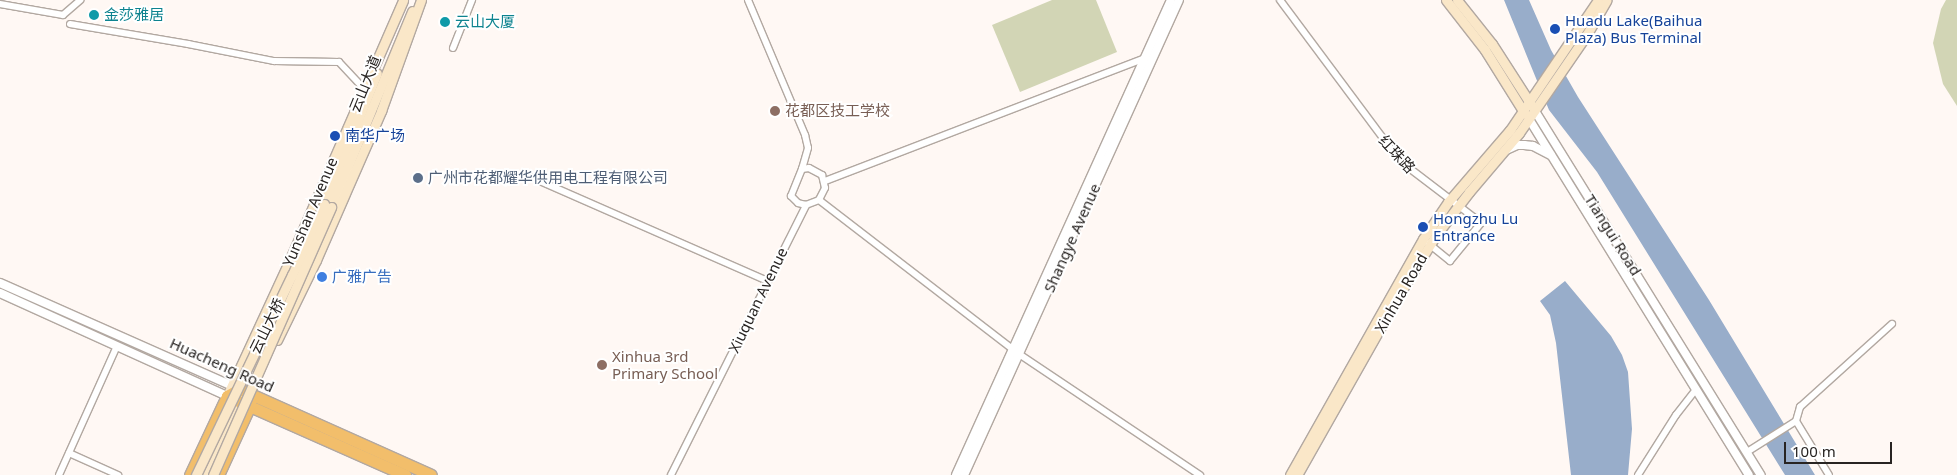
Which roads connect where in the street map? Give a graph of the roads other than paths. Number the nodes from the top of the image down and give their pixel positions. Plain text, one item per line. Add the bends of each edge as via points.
1 (80, 0) edge
2 (403, 0) edge
3 (419, 0) edge
4 (472, 0) edge
5 (748, 0) edge
6 (1171, 0) edge
7 (1179, 0) edge
8 (1280, 0) edge
9 (1446, 0) edge
10 (1457, 0) edge
11 (1598, 0) edge
12 (1607, 0) edge
13 (0, 4) edge
14 (70, 24) dead end
15 (453, 48) dead end
16 (1155, 54) junction
17 (1145, 58) junction
18 (1564, 60) junction
19 (364, 89) junction
20 (1529, 102) junction
21 (1535, 110) junction
22 (1523, 111) junction
23 (1529, 119) junction
24 (1504, 151) junction
25 (1551, 155) junction
26 (802, 168) junction
27 (526, 175) dead end
28 (825, 181) junction
29 (819, 200) junction
30 (1454, 203) junction
31 (806, 205) junction
32 (328, 206) junction
33 (1426, 242) junction
34 (768, 281) junction
35 (0, 283) edge
36 (0, 294) edge
37 (1892, 324) dead end
38 (117, 346) junction
39 (1016, 352) junction
40 (1696, 389) junction
41 (240, 395) junction
42 (1796, 421) junction
43 (203, 447) junction
44 (1747, 452) junction
45 (69, 453) junction
46 (59, 475) edge
47 (118, 475) edge
48 (190, 475) edge
49 (196, 475) edge
50 (200, 475) edge
51 (207, 475) edge
52 (213, 475) edge
53 (218, 475) edge
54 (405, 475) edge
55 (431, 475) edge
56 (671, 475) edge
57 (956, 475) edge
58 (964, 475) edge
59 (1200, 475) edge
60 (1290, 475) edge
61 (1297, 475) edge
62 (1638, 475) edge
63 (1749, 475) edge
64 (1761, 475) edge
65 (1830, 475) edge

1 - 13 street via 63,15
2 - 19 main road, Yunshan Avenue
2 - 32 main road, 云山大道
3 - 32 main road, 云山大道
3 - 41 main road, Yunshan Avenue via 399,65 346,192 299,295
4 - 15 street
5 - 26 street via 805,135 808,148
6 - 17 street, Shangye Avenue
7 - 16 street, Shangye Avenue
8 - 30 street, 红珠路 via 1400,161
9 - 22 main road, Tiangui Road via 1485,50
10 - 20 main road, Tiangui Road via 1492,44
11 - 18 main road, Xinhua Road
12 - 18 main road, Xinhua Road
14 - 19 street via 274,62 339,62
16 - 17 street
16 - 39 street, Shangye Avenue
17 - 28 street
17 - 39 street, Shangye Avenue
18 - 20 main road, Xinhua Road
18 - 21 main road, Xinhua Road
19 - 41 main road, Yunshan Avenue via 254,339
20 - 21 main road, Tiangui Road
20 - 22 main road, Xinhua Road
21 - 23 main road, Xinhua Road
21 - 44 street, Tiangui Road
22 - 23 main road, Tiangui Road
22 - 30 main road, Xinhua Road
23 - 24 main road, Xinhua Road
23 - 25 street, Tiangui Road
24 - 25 street via 1517,144
24 - 30 main road, Xinhua Road
25 - 40 street, Tiangui Road
26 - 28 street via 818,171
26 - 31 street via 790,196
27 - 34 street
28 - 29 street via 825,191
29 - 31 street
29 - 39 street
30 - 33 main road, Xinhua Road
30 - 33 street, 红珠路 via 1481,222 1450,261
31 - 34 street, Xiuquan Avenue
32 - 49 main road, 云山大桥, bridge
32 - 52 main road, 云山大桥, bridge
33 - 60 main road, Xinhua Road
33 - 61 main road, Xinhua Road
34 - 56 street, Xiuquan Avenue
35 - 41 street, Huacheng Road
36 - 38 street, Huacheng Road
37 - 42 street via 1800,407
38 - 41 street, Huacheng Road
38 - 45 street
39 - 57 street, Shangye Avenue
39 - 58 street, Shangye Avenue
39 - 59 street
40 - 62 street
40 - 63 street, Tiangui Road
41 - 43 highway
41 - 51 main road
41 - 53 highway
41 - 54 highway, Huacheng Road
41 - 55 highway, Huacheng Road
42 - 44 street
42 - 65 street
43 - 48 highway
43 - 50 main road
44 - 64 street, Tiangui Road
45 - 46 street
45 - 47 street

